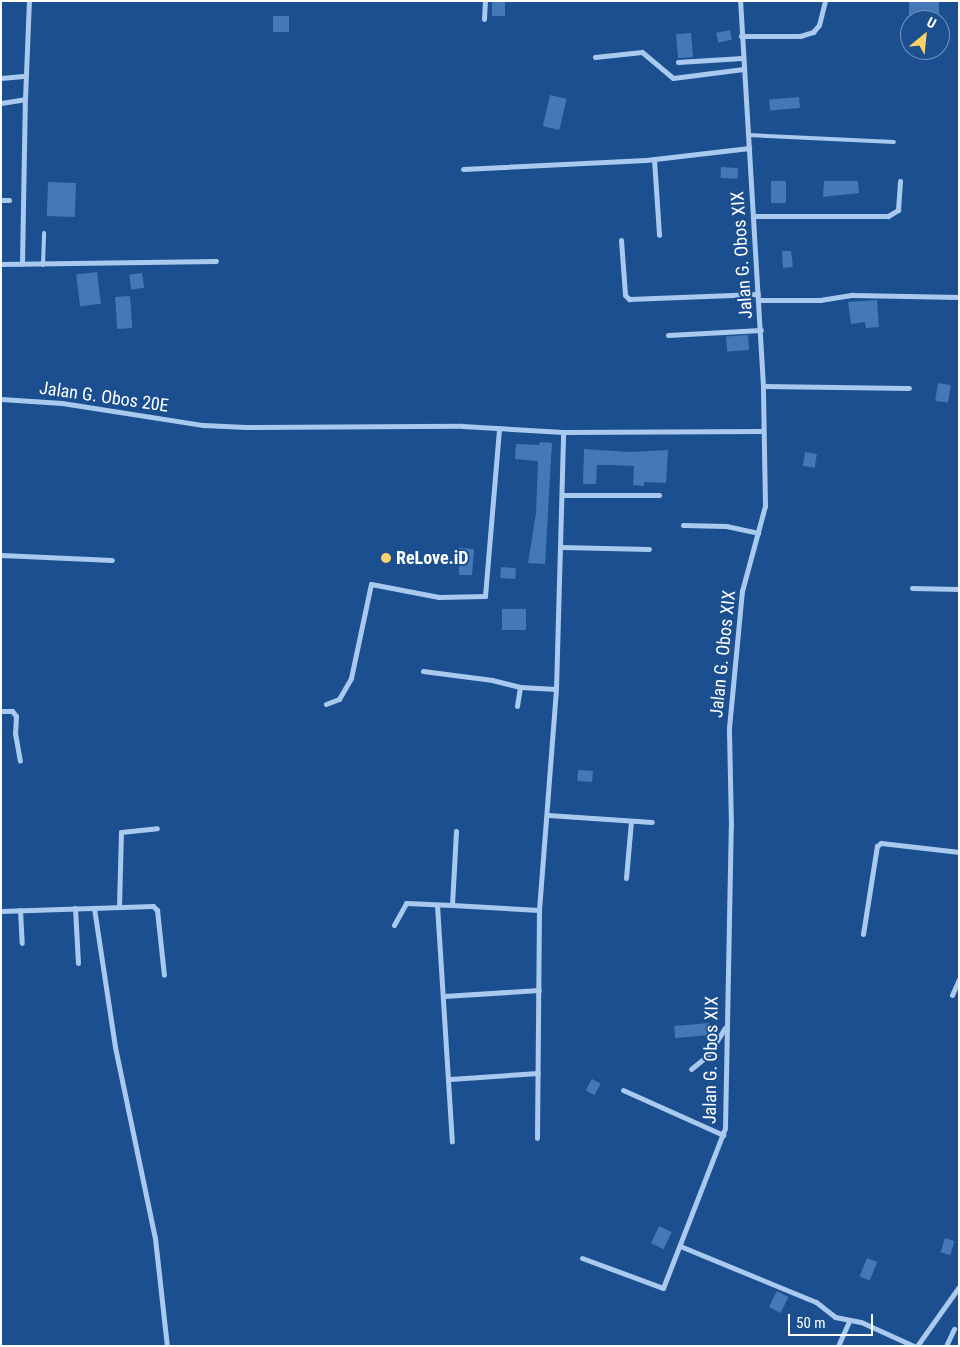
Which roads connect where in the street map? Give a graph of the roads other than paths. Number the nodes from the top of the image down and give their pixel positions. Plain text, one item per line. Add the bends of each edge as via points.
1 (29, 1) edge
2 (485, 1) edge
3 (740, 1) edge
4 (825, 1) edge
5 (484, 19) dead end
6 (742, 36) junction
7 (595, 57) dead end
8 (742, 58) junction
9 (678, 62) dead end
10 (743, 69) junction
11 (26, 76) junction
12 (1, 78) edge
13 (25, 99) junction
14 (1, 103) edge
15 (748, 135) junction
16 (894, 142) dead end
17 (750, 148) junction
18 (654, 159) junction
19 (463, 169) dead end
20 (900, 181) dead end
21 (1, 200) edge
22 (9, 200) dead end
23 (753, 216) junction
24 (44, 233) dead end
25 (659, 235) dead end
26 (621, 240) dead end
27 (216, 261) dead end
28 (1, 264) edge
29 (22, 264) junction
30 (43, 265) junction
31 (758, 296) junction
32 (959, 297) edge
33 (761, 330) junction
34 (668, 336) dead end
35 (764, 386) junction
36 (909, 388) dead end
37 (1, 399) edge
38 (499, 430) junction
39 (762, 431) junction
40 (563, 432) junction
41 (564, 495) junction
42 (658, 496) dead end
43 (683, 525) dead end
44 (758, 533) junction
45 (562, 547) junction
46 (649, 549) dead end
47 (1, 555) edge
48 (112, 560) dead end
49 (912, 588) dead end
50 (959, 590) edge
51 (423, 671) dead end
52 (520, 687) junction
53 (556, 690) junction
54 (326, 704) dead end
55 (517, 706) dead end
56 (1, 711) edge
57 (20, 761) dead end
58 (548, 815) junction
59 (631, 821) junction
60 (652, 822) dead end
61 (157, 828) dead end
62 (456, 831) dead end
63 (959, 852) edge
64 (626, 878) dead end
65 (437, 905) junction
66 (452, 905) junction
67 (119, 907) junction
68 (75, 908) junction
69 (94, 908) junction
70 (20, 910) junction
71 (539, 910) junction
72 (1, 911) edge
73 (394, 925) dead end
74 (863, 934) dead end
75 (22, 943) dead end
76 (78, 963) dead end
77 (164, 975) dead end
78 (959, 979) edge
79 (539, 990) junction
80 (952, 995) dead end
81 (444, 996) junction
82 (726, 1027) junction
83 (691, 1069) dead end
84 (538, 1073) junction
85 (450, 1079) junction
86 (623, 1090) dead end
87 (723, 1135) junction
88 (537, 1138) dead end
89 (452, 1142) dead end
90 (680, 1246) junction
91 (582, 1258) dead end
92 (959, 1286) edge
93 (849, 1321) junction
94 (954, 1329) dead end
95 (167, 1346) edge
96 (838, 1346) edge
97 (916, 1346) edge
98 (946, 1346) edge

1 - 11 street
2 - 5 street
3 - 6 street, Jalan G. Obos XIX
4 - 6 street via 819,25 813,32 800,36
6 - 8 street, Jalan G. Obos XIX
7 - 10 street via 642,52 673,78
8 - 9 street
8 - 10 street, Jalan G. Obos XIX
10 - 15 street, Jalan G. Obos XIX
11 - 12 street
11 - 13 street
13 - 14 street
13 - 29 street
15 - 16 lane
15 - 17 street, Jalan G. Obos XIX
17 - 18 street
17 - 23 street, Jalan G. Obos XIX
18 - 19 street
18 - 25 street
20 - 23 street via 898,210 888,216
21 - 22 street
23 - 31 street, Jalan G. Obos XIX
24 - 30 lane
26 - 31 street via 625,294 629,299
27 - 30 street
28 - 29 street
29 - 30 street
31 - 32 street via 820,300 853,295
31 - 33 street, Jalan G. Obos XIX
33 - 34 street
33 - 35 street, Jalan G. Obos XIX
35 - 36 street
35 - 39 street, Jalan G. Obos XIX
37 - 38 street, Jalan G. Obos 20E via 62,403 203,425 288,428 462,426
38 - 40 street, Jalan G. Obos 20E
38 - 54 street via 486,596 439,597 371,584 348,686 339,699
39 - 40 street, Jalan G. Obos 20E
39 - 44 street, Jalan G. Obos XIX via 765,506
40 - 41 street
41 - 42 street
41 - 45 street
43 - 44 street via 726,526
44 - 82 street, Jalan G. Obos XIX via 742,591 730,711
45 - 46 street
45 - 53 street
47 - 48 street
49 - 50 street
51 - 52 street
52 - 53 street
52 - 55 street
53 - 58 street
56 - 57 street via 12,711 16,716 15,733
58 - 59 street
58 - 71 street
59 - 60 street
59 - 64 street
61 - 67 street via 121,832
62 - 66 street
63 - 74 street via 877,846
65 - 66 street
65 - 73 street via 406,903
65 - 81 street
66 - 71 street
67 - 69 street
67 - 77 street via 155,908
68 - 69 street
68 - 70 street
68 - 76 street
69 - 95 street via 115,1047 155,1238
70 - 72 street
70 - 75 street
71 - 79 street
78 - 80 street
79 - 81 street
79 - 84 street
81 - 85 street
82 - 83 street via 708,1055
82 - 87 street, Jalan G. Obos XIX
84 - 85 street
84 - 88 street
85 - 89 street
86 - 87 street
87 - 90 street, Jalan G. Obos XIX
90 - 91 street, Jalan G. Obos XIX via 662,1288
90 - 93 street via 816,1302 835,1317
92 - 97 street
93 - 96 street
93 - 97 street via 861,1322
94 - 98 street

